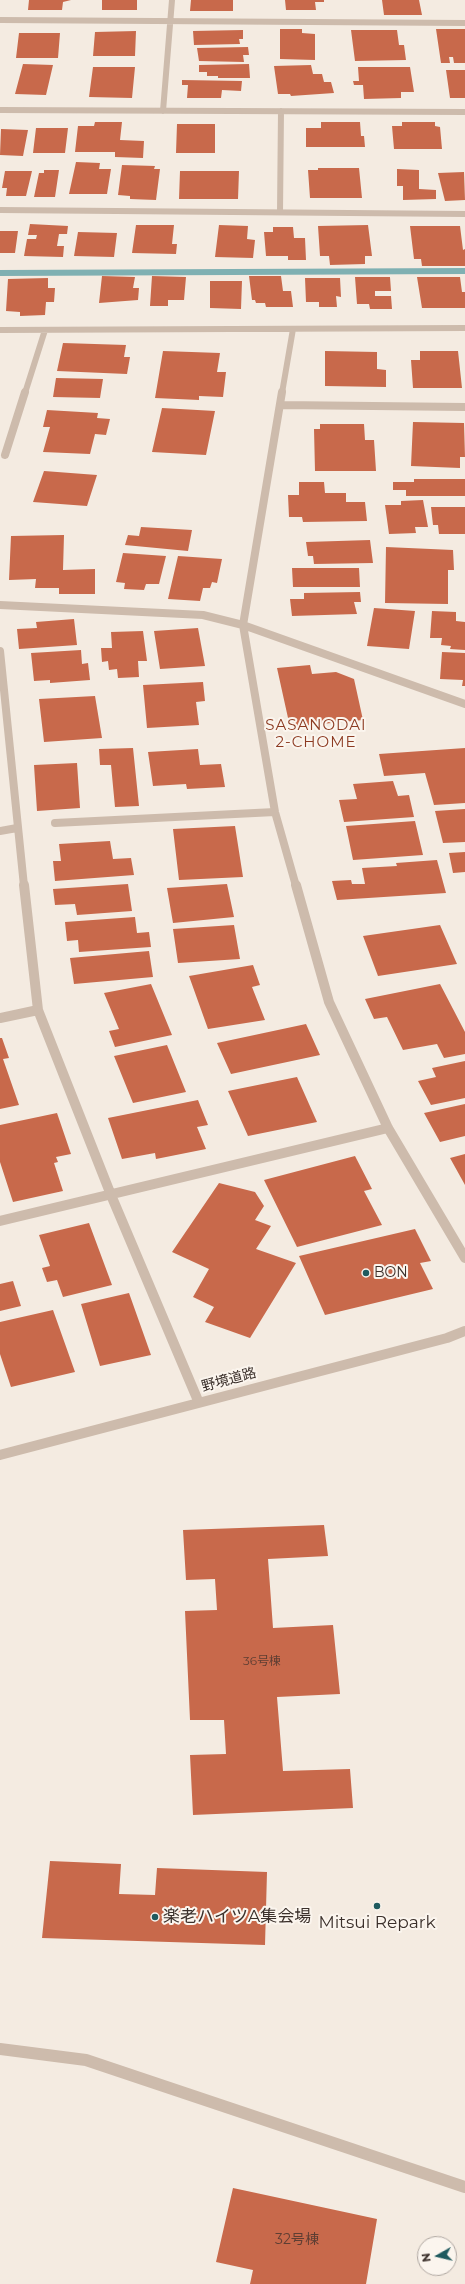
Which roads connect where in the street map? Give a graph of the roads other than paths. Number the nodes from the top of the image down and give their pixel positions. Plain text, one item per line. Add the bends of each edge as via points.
1 (172, 0) edge
2 (0, 20) edge
3 (172, 20) junction
4 (465, 23) edge
5 (0, 110) edge
6 (163, 111) junction
7 (281, 112) junction
8 (465, 112) edge
9 (0, 210) edge
10 (280, 212) junction
11 (465, 214) edge
12 (465, 328) edge
13 (293, 329) junction
14 (0, 330) edge
15 (46, 330) junction
16 (281, 405) junction
17 (465, 407) edge
18 (5, 455) dead end
19 (0, 605) edge
20 (243, 625) junction
21 (0, 651) edge
22 (465, 704) edge
23 (275, 812) junction
24 (55, 823) dead end
25 (17, 828) junction
26 (0, 831) edge
27 (38, 1010) junction
28 (0, 1018) edge
29 (388, 1128) junction
30 (111, 1195) junction
31 (0, 1221) edge
32 (465, 1258) edge
33 (465, 1331) edge
34 (199, 1403) junction
35 (0, 1455) edge
36 (0, 2049) edge
37 (465, 2187) edge

1 - 3 street
2 - 3 street
3 - 4 street
3 - 6 street
5 - 6 street
6 - 7 street
7 - 8 street
7 - 10 street
9 - 10 street
10 - 11 street
12 - 13 street
13 - 15 street
13 - 16 street
14 - 15 street
15 - 18 street
16 - 17 street
16 - 20 street
19 - 20 street via 203,615
20 - 22 street
20 - 23 street
21 - 25 street
23 - 24 street
23 - 29 street via 329,1002
25 - 26 street
25 - 27 street
27 - 28 street
27 - 30 street
29 - 30 street
29 - 32 street
30 - 31 street
30 - 34 street
33 - 34 street, 野境道路 via 447,1338
34 - 35 street, 野境道路
36 - 37 street via 86,2060

